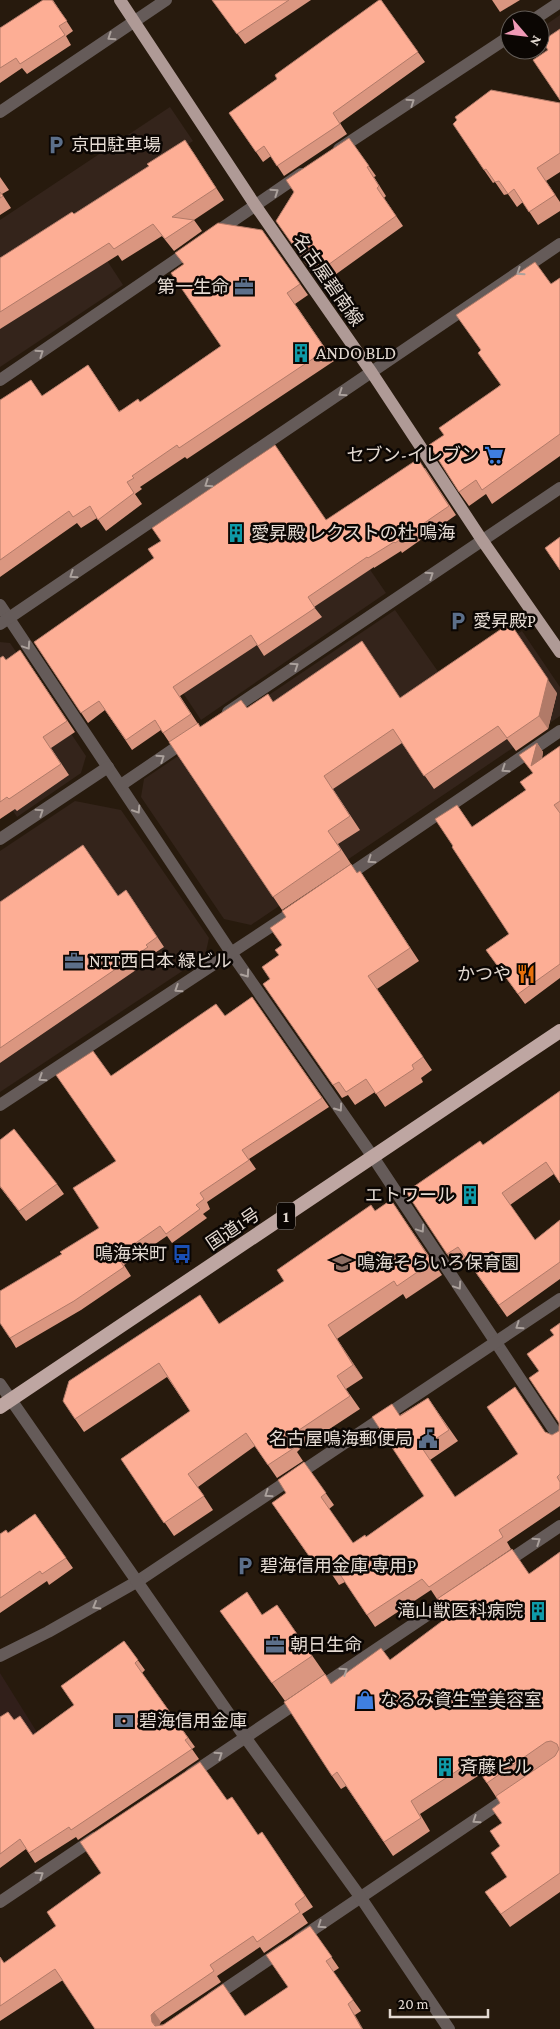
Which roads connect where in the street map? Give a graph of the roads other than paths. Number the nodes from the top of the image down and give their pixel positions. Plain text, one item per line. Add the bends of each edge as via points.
1 (120, 0) edge
2 (166, 0) edge
3 (560, 2) edge
4 (548, 10) edge
5 (135, 21) junction
6 (500, 43) edge
7 (0, 112) edge
8 (329, 156) edge
9 (313, 167) edge
10 (255, 205) junction
11 (560, 244) edge
12 (372, 373) junction
13 (0, 380) edge
14 (560, 488) edge
15 (482, 540) junction
16 (0, 605) edge
17 (4, 621) edge
18 (560, 652) edge
19 (219, 718) edge
20 (560, 731) edge
21 (194, 735) edge
22 (108, 767) junction
23 (120, 785) junction
24 (0, 839) edge
25 (330, 887) edge
26 (314, 898) edge
27 (232, 954) junction
28 (560, 1031) edge
29 (0, 1106) edge
30 (373, 1157) junction
31 (560, 1299) edge
32 (496, 1342) junction
33 (0, 1384) edge
34 (6, 1404) edge
35 (560, 1439) edge
36 (560, 1526) edge
37 (495, 1570) edge
38 (138, 1581) junction
39 (462, 1592) edge
40 (0, 1656) edge
41 (245, 1737) junction
42 (179, 1782) edge
43 (519, 1790) edge
44 (106, 1831) edge
45 (361, 1898) junction
46 (0, 1902) edge
47 (198, 2008) edge
48 (449, 2029) edge

1 - 5 main road, 名古屋碧南線
2 - 5 street
3 - 4 street
5 -> 7 street
5 - 10 main road, 名古屋碧南線
8 -> 6 street
10 -> 9 street
10 - 12 main road, 名古屋碧南線
13 -> 10 street
11 -> 12 street
12 - 15 main road, 名古屋碧南線
12 -> 17 street
14 - 15 street
15 - 18 main road, 名古屋碧南線
19 -> 15 street
16 - 17 street
17 -> 22 street
20 -> 25 street
23 -> 21 street
22 - 23 street
24 -> 22 street
23 -> 27 street
26 - 27 street
27 -> 29 street
27 -> 30 street
28 - 30 highway, 国道1号 / 1
30 -> 32 street
30 - 34 highway, 国道1号 / 1
31 -> 32 street
32 - 35 street
32 -> 38 street
33 - 34 street
34 - 38 street
37 -> 36 street
38 -> 40 street
38 - 41 street
41 -> 39 street
42 -> 41 street
41 - 45 street
43 -> 45 street
46 -> 44 street
45 -> 47 street
45 - 48 street

